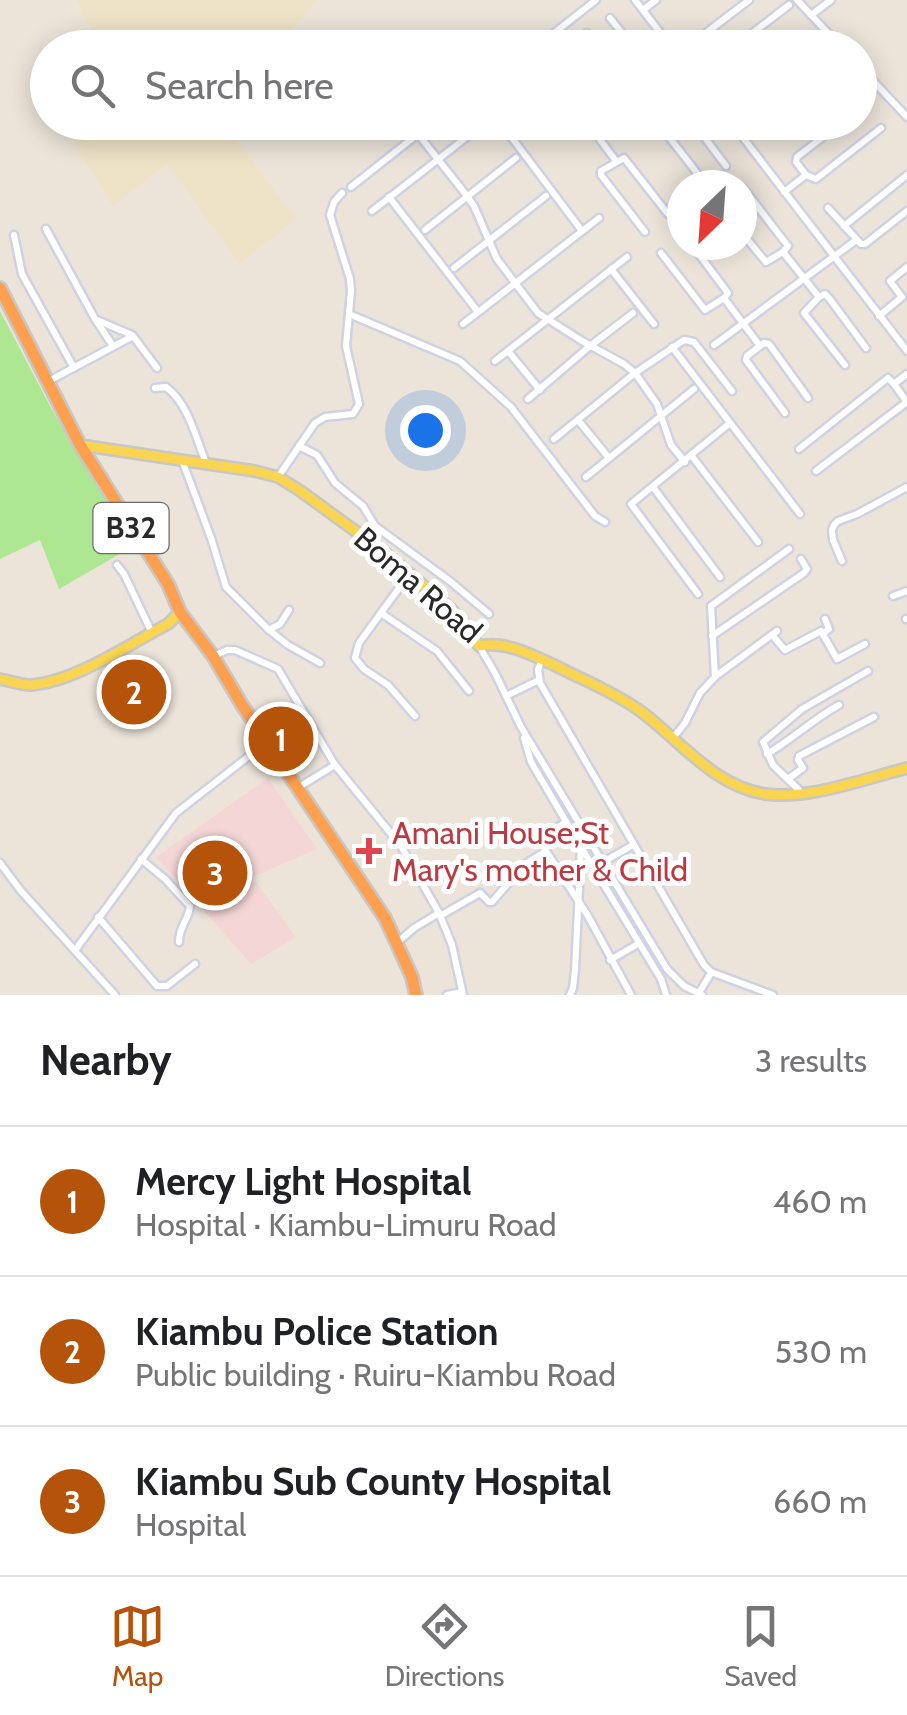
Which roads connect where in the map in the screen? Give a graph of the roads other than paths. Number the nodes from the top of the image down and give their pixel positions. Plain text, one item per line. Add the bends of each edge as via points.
1 (596, 0) edge
2 (636, 0) edge
3 (656, 0) edge
4 (748, 0) edge
5 (797, 0) edge
6 (831, 0) edge
7 (789, 6) dead end
8 (644, 10) junction
9 (811, 15) junction
10 (610, 18) dead end
11 (558, 30) edge
12 (620, 30) edge
13 (659, 30) edge
14 (710, 30) edge
15 (757, 30) edge
16 (825, 30) edge
17 (877, 84) edge
18 (907, 117) edge
19 (881, 128) dead end
20 (877, 131) edge
21 (411, 140) edge
22 (425, 140) edge
23 (462, 140) edge
24 (513, 140) edge
25 (601, 140) edge
26 (671, 140) edge
27 (706, 140) edge
28 (744, 140) edge
29 (819, 140) edge
30 (866, 140) edge
31 (438, 158) junction
32 (516, 158) dead end
33 (616, 161) junction
34 (726, 166) dead end
35 (695, 170) edge
36 (806, 175) junction
37 (907, 176) edge
38 (351, 187) dead end
39 (784, 192) junction
40 (342, 193) dead end
41 (389, 196) junction
42 (468, 196) junction
43 (546, 196) dead end
44 (757, 206) edge
45 (828, 208) dead end
46 (372, 210) dead end
47 (907, 211) edge
48 (667, 213) edge
49 (599, 218) dead end
50 (844, 226) junction
51 (46, 229) dead end
52 (425, 230) dead end
53 (582, 232) junction
54 (645, 232) dead end
55 (14, 235) dead end
56 (489, 241) junction
57 (856, 241) junction
58 (757, 251) edge
59 (783, 252) junction
60 (661, 253) dead end
61 (627, 257) dead end
62 (834, 257) junction
63 (703, 260) edge
64 (907, 267) edge
65 (454, 268) dead end
66 (611, 269) junction
67 (803, 279) junction
68 (516, 282) junction
69 (0, 288) edge
70 (724, 298) junction
71 (819, 298) junction
72 (905, 299) edge
73 (478, 312) junction
74 (633, 313) dead end
75 (349, 314) junction
76 (879, 316) junction
77 (95, 319) junction
78 (546, 319) junction
79 (463, 324) dead end
80 (654, 324) dead end
81 (742, 324) junction
82 (133, 336) junction
83 (714, 345) dead end
84 (113, 346) junction
85 (590, 346) junction
86 (760, 346) junction
87 (672, 347) junction
88 (866, 348) dead end
89 (508, 351) junction
90 (907, 351) edge
91 (494, 361) dead end
92 (846, 365) dead end
93 (74, 368) junction
94 (157, 368) dead end
95 (635, 373) junction
96 (907, 374) edge
97 (46, 383) junction
98 (894, 384) junction
99 (155, 388) dead end
100 (694, 388) dead end
101 (540, 390) junction
102 (732, 391) dead end
103 (808, 398) dead end
104 (528, 399) dead end
105 (786, 413) dead end
106 (662, 416) junction
107 (578, 420) junction
108 (730, 423) junction
109 (554, 439) dead end
110 (80, 445) junction
111 (298, 445) junction
112 (799, 449) dead end
113 (691, 455) junction
114 (609, 458) junction
115 (182, 460) junction
116 (684, 462) junction
117 (207, 464) junction
118 (816, 471) dead end
119 (278, 477) junction
120 (586, 477) dead end
121 (907, 486) edge
122 (653, 487) junction
123 (800, 514) dead end
124 (605, 522) dead end
125 (758, 542) dead end
126 (789, 550) dead end
127 (801, 560) dead end
128 (842, 560) dead end
129 (117, 565) dead end
130 (410, 573) junction
131 (720, 577) dead end
132 (907, 591) edge
133 (698, 594) dead end
134 (893, 596) dead end
135 (288, 610) dead end
136 (180, 612) junction
137 (381, 613) junction
138 (489, 614) dead end
139 (825, 620) dead end
140 (269, 630) junction
141 (152, 632) junction
142 (824, 633) junction
143 (712, 636) junction
144 (865, 644) dead end
145 (479, 646) junction
146 (213, 656) junction
147 (542, 660) junction
148 (320, 663) dead end
149 (868, 672) dead end
150 (715, 677) junction
151 (0, 679) edge
152 (539, 680) junction
153 (469, 691) dead end
154 (506, 696) junction
155 (840, 705) dead end
156 (414, 716) dead end
157 (874, 717) dead end
158 (521, 727) junction
159 (673, 738) junction
160 (268, 742) junction
161 (767, 754) junction
162 (335, 765) junction
163 (907, 768) edge
164 (788, 779) junction
165 (298, 788) junction
166 (802, 794) junction
167 (569, 804) junction
168 (559, 810) junction
169 (566, 822) junction
170 (584, 830) junction
171 (633, 845) junction
172 (581, 848) junction
173 (546, 851) junction
174 (141, 860) junction
175 (0, 862) edge
176 (603, 862) junction
177 (578, 903) junction
178 (439, 914) junction
179 (98, 917) junction
180 (179, 942) dead end
181 (397, 943) junction
182 (638, 944) junction
183 (76, 949) junction
184 (610, 960) junction
185 (194, 964) dead end
186 (711, 972) junction
187 (670, 973) junction
188 (661, 979) junction
189 (685, 991) edge
190 (462, 993) edge
191 (701, 994) edge
192 (116, 995) edge
193 (416, 995) edge
194 (447, 995) edge
195 (570, 995) edge
196 (631, 995) edge
197 (666, 995) edge
198 (773, 995) edge

1 - 11 street
2 - 8 street
3 - 8 street
4 - 14 street
5 - 9 street
6 - 9 street
7 - 15 street
8 - 13 street
9 - 16 street
10 - 12 street
17 - 18 street
19 - 20 street
21 - 38 street
22 - 31 street
23 - 31 street
24 - 53 street
25 - 33 street
26 - 35 street
27 - 34 street
28 - 39 street
29 - 36 street via 797,157
30 - 36 street via 816,179
31 - 41 street
31 - 42 street
32 - 42 street
33 - 48 street via 624,158
33 - 54 street via 600,174
36 - 39 street
37 - 50 street
39 - 62 street
40 - 75 street via 330,216 350,279
41 - 46 street
41 - 73 street
42 - 52 street
42 - 56 street
43 - 56 street
44 - 59 street via 788,246
45 - 50 street
47 - 57 street via 865,244
49 - 53 street
50 - 57 street
51 - 77 street
53 - 68 street
55 - 93 street via 22,274
56 - 65 street
56 - 68 street
57 - 62 street
58 - 59 street via 766,262
59 - 67 street
60 - 70 street via 705,310
61 - 66 street
62 - 67 street
62 - 76 street
63 - 70 street via 728,293
64 - 72 street via 890,280
66 - 78 street
66 - 80 street
67 - 71 street
67 - 81 street
68 - 73 street
68 - 78 street
69 - 97 highway, B32
70 - 81 street
71 - 88 street via 827,295
71 - 92 street via 804,313
72 - 76 street
73 - 79 street
74 - 85 street
75 - 111 street via 346,346 357,409 319,419
75 - 124 street via 464,365 511,407
76 - 90 street
77 - 82 street
77 - 84 street
78 - 85 street
78 - 89 street
81 - 83 street
81 - 86 street
82 - 84 street
82 - 94 street
84 - 93 street
85 - 95 street
85 - 101 street
86 - 103 street via 769,344
86 - 105 street via 746,360
87 - 95 street
87 - 102 street via 694,342
87 - 108 street
89 - 91 street
89 - 101 street
93 - 97 street
95 - 106 street
95 - 107 street
96 - 98 street
97 - 110 highway, B32
98 - 112 street via 888,378
98 - 118 street via 906,402
99 - 117 street via 172,391
100 - 106 street
101 - 104 street
106 - 114 street
106 - 116 street
107 - 109 street
107 - 114 street
108 - 113 street
108 - 123 street
110 - 115 main road, Boma Road
110 - 136 highway, B32
111 - 119 street
111 - 138 street via 317,455 375,526
113 - 116 street
113 - 125 street
114 - 120 street
115 - 117 main road, Boma Road
115 - 140 street via 222,580
116 - 122 street
117 - 119 main road, Boma Road
119 - 130 main road, Boma Road
121 - 128 street via 838,521 833,540
122 - 131 street
122 - 133 street via 631,504
126 - 143 street via 710,606
127 - 143 street via 804,573
129 - 141 street
130 - 137 street
130 - 145 main road, Boma Road
132 - 134 street
135 - 140 street
136 - 141 main road
136 - 146 highway, B32
137 - 153 street via 437,651
137 - 156 street via 355,658
139 - 142 street
140 - 148 street
141 - 151 main road via 60,679 26,685
142 - 144 street via 837,659
142 - 150 street via 785,650 775,634
143 - 150 street
145 - 147 main road, Boma Road via 503,644
145 - 154 street
146 - 160 highway, B32
146 - 162 street via 235,650 278,669
147 - 152 street
147 - 159 main road, Boma Road via 617,696
149 - 161 street via 802,710 763,742
150 - 159 street
152 - 154 street
152 - 171 street
154 - 158 street
155 - 161 street
157 - 164 street via 799,756 803,768
158 - 167 street
158 - 168 street via 530,762
159 - 166 main road, Boma Road via 741,788
160 - 165 highway, B32
160 - 174 street via 176,813
161 - 164 street
162 - 165 street
162 - 178 street via 401,846
163 - 166 main road, Boma Road
164 - 166 street
165 - 181 highway, B32
167 - 168 street
167 - 170 street
168 - 169 street
169 - 172 street
169 - 173 street via 540,839
170 - 172 street
170 - 176 street
171 - 176 street
171 - 186 street
172 - 177 street
172 - 182 street
173 - 177 street
173 - 178 street via 492,902 480,893
174 - 179 street
174 - 180 street via 190,906
175 - 183 street
176 - 187 street
177 - 184 street
177 - 195 street
178 - 181 street
178 - 190 street
179 - 183 street
179 - 185 street via 157,986 167,986
181 - 193 highway, B32
182 - 184 street
182 - 188 street
183 - 192 street
184 - 196 street
186 - 191 street
186 - 198 street
187 - 188 street
187 - 189 street
188 - 197 street
189 - 191 street
190 - 194 street

